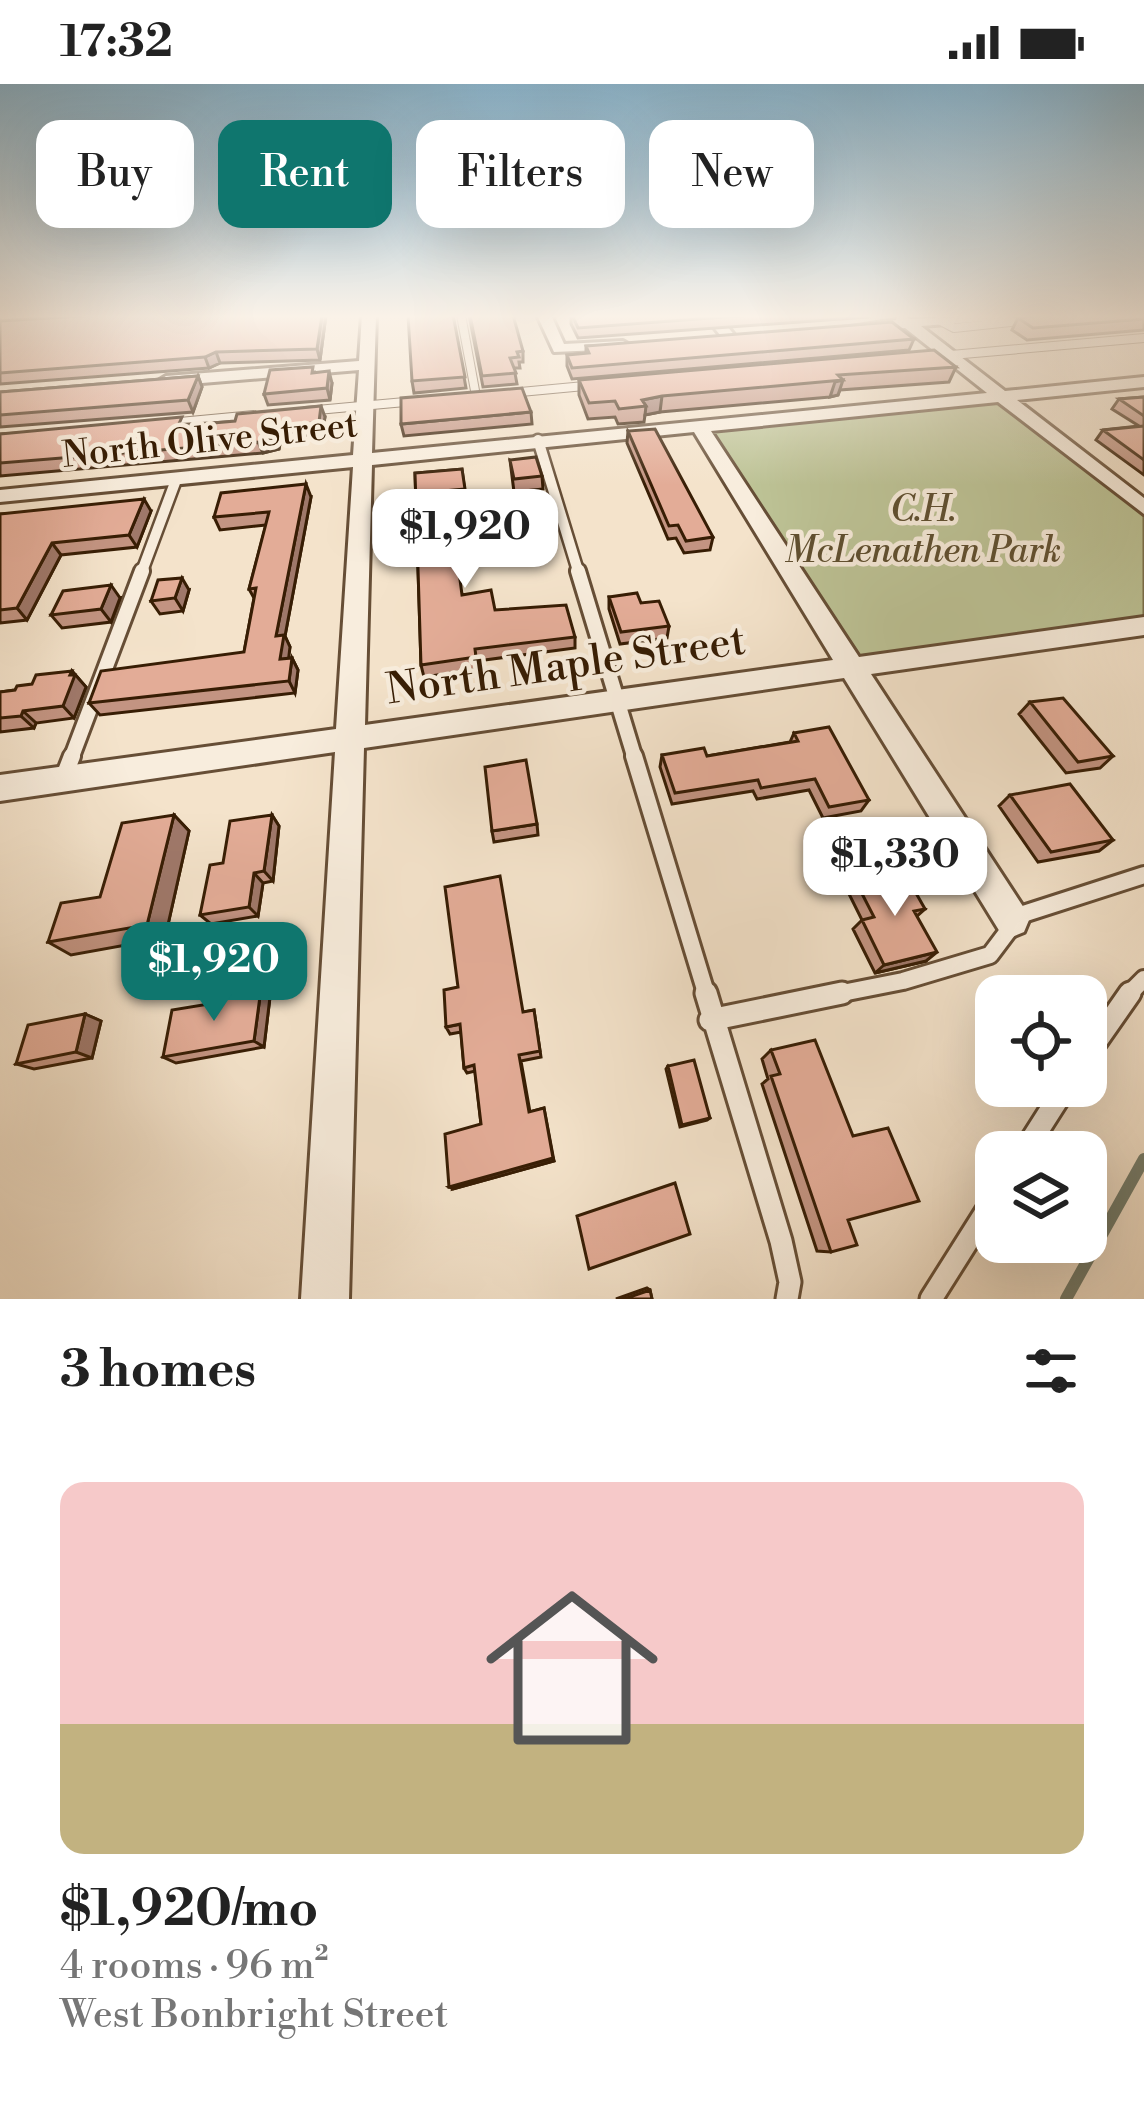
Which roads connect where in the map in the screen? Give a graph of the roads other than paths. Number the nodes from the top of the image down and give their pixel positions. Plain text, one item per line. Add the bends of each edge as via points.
1 (282, 372) edge
2 (367, 372) edge
3 (472, 372) edge
4 (970, 372) edge
5 (138, 383) edge
6 (1143, 383) edge
7 (610, 384) edge
8 (476, 396) junction
9 (1001, 397) junction
10 (454, 398) edge
11 (432, 400) edge
12 (365, 406) junction
13 (297, 412) edge
14 (274, 414) edge
15 (160, 423) edge
16 (698, 425) junction
17 (538, 440) junction
18 (362, 459) junction
19 (176, 480) junction
20 (0, 496) edge
21 (1144, 508) edge
22 (1144, 626) edge
23 (854, 668) junction
24 (616, 702) junction
25 (350, 737) junction
26 (63, 779) junction
27 (0, 788) edge
28 (1144, 875) edge
29 (1012, 920) junction
30 (1144, 979) edge
31 (710, 1020) junction
32 (1107, 1023) edge
33 (975, 1229) edge
34 (325, 1299) edge
35 (788, 1299) edge
36 (931, 1299) edge

1 - 5 street
2 - 12 street
3 - 8 lane
4 - 9 street
6 - 9 street, North Olive Street
7 - 8 lane
8 - 10 lane
9 - 16 street, North Olive Street
9 - 21 street
11 - 12 lane
12 - 13 lane
12 - 18 street
14 - 15 lane
16 - 17 street, North Olive Street
16 - 23 street
17 - 18 street, North Olive Street
17 - 24 lane
18 - 19 street, North Olive Street
18 - 25 street
19 - 20 street, North Olive Street
19 - 26 lane
22 - 23 street, North Maple Street
23 - 24 street, North Maple Street
23 - 29 street
24 - 25 street, North Maple Street
24 - 31 lane
25 - 26 street, North Maple Street
25 - 34 street
26 - 27 street, North Maple Street
28 - 29 lane
29 - 31 lane via 990,955
30 - 32 lane
31 - 35 lane via 781,1241
33 - 36 lane

